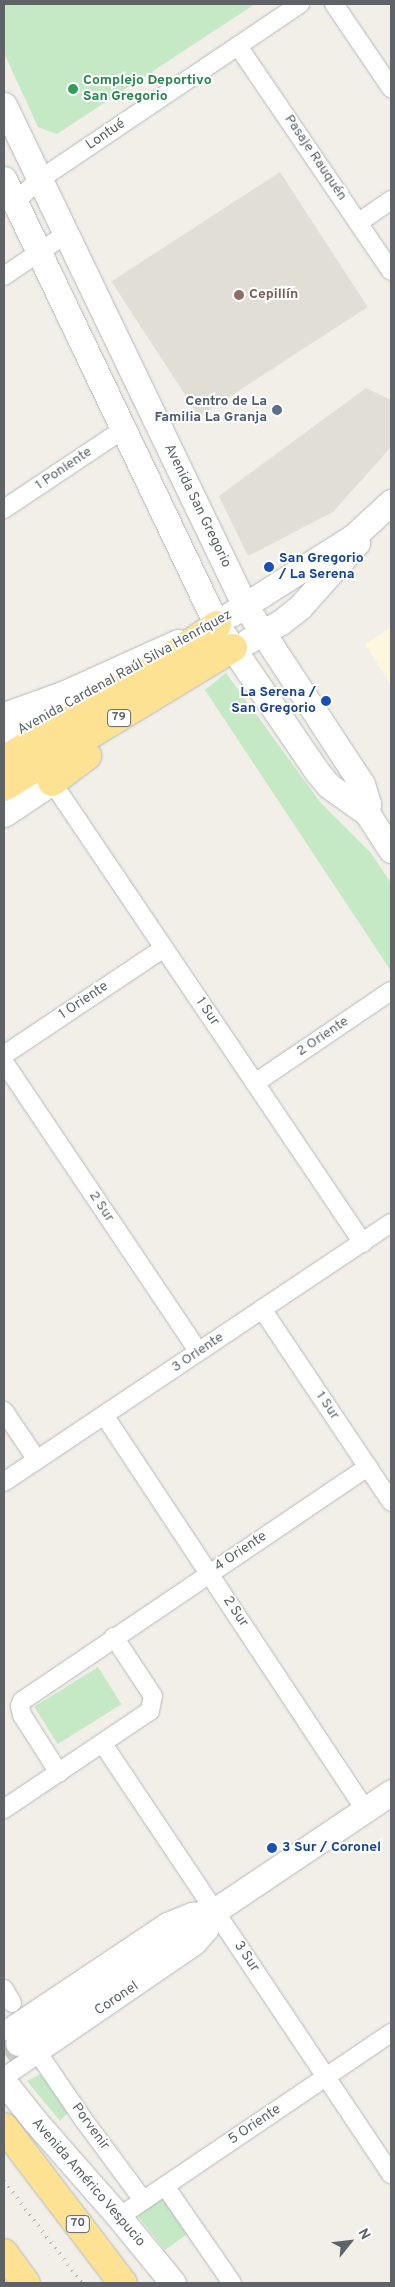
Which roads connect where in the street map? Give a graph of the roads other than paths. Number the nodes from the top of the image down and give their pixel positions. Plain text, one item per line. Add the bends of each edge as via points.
1 (300, 4) edge
2 (334, 4) edge
3 (238, 46) junction
4 (386, 68) edge
5 (391, 88) edge
6 (4, 105) edge
7 (4, 179) edge
8 (40, 180) junction
9 (391, 200) edge
10 (15, 202) junction
11 (358, 222) junction
12 (66, 234) junction
13 (39, 252) junction
14 (391, 271) edge
15 (4, 276) edge
16 (124, 429) junction
17 (391, 502) edge
18 (4, 509) edge
19 (370, 522) junction
20 (244, 604) junction
21 (217, 625) junction
22 (263, 633) junction
23 (233, 648) junction
24 (171, 686) junction
25 (4, 715) edge
26 (4, 741) edge
27 (4, 760) edge
28 (52, 782) junction
29 (4, 787) edge
30 (367, 813) junction
31 (4, 814) edge
32 (391, 850) edge
33 (164, 948) junction
34 (391, 991) edge
35 (4, 1055) edge
36 (4, 1062) edge
37 (255, 1083) junction
38 (391, 1223) edge
39 (362, 1242) junction
40 (262, 1310) junction
41 (199, 1352) junction
42 (4, 1412) edge
43 (104, 1415) junction
44 (36, 1460) junction
45 (368, 1467) junction
46 (4, 1482) edge
47 (391, 1502) edge
48 (209, 1574) junction
49 (114, 1637) junction
50 (103, 1744) junction
51 (59, 1773) junction
52 (391, 1792) edge
53 (4, 1809) edge
54 (365, 1809) junction
55 (214, 1910) junction
56 (391, 2033) edge
57 (20, 2042) edge
58 (4, 2077) edge
59 (326, 2077) junction
60 (4, 2082) edge
61 (4, 2127) edge
62 (391, 2171) edge
63 (165, 2186) junction
64 (143, 2200) junction
65 (119, 2217) junction
66 (4, 2253) edge
67 (26, 2283) edge
68 (123, 2283) edge
69 (173, 2283) edge
70 (232, 2283) edge

1 - 3 street, Lontué
2 - 4 street
3 - 8 street, Lontué
3 - 11 street, Pasaje Rauquén
4 - 5 street
6 - 8 main road, Avenida San Gregorio
7 - 10 main road, Avenida San Gregorio
8 - 10 street, Lontué
8 - 12 main road, Avenida San Gregorio
9 - 11 street
10 - 13 main road, Avenida San Gregorio
11 - 14 street, Pasaje Rauquén
12 - 13 street
12 - 20 main road, Avenida San Gregorio
13 - 15 street
13 - 16 main road, Avenida San Gregorio
16 - 18 street, 1 Poniente
16 - 21 main road, Avenida San Gregorio
17 - 19 main road, Avenida Cardenal Raúl Silva Henríquez
19 - 20 main road, Avenida Cardenal Raúl Silva Henríquez via 335,549
19 - 22 main road, Avenida Cardenal Raúl Silva Henríquez via 344,560 316,591 290,616
20 - 21 main road, Avenida Cardenal Raúl Silva Henríquez
20 - 22 main road, Avenida San Gregorio
21 - 23 main road, Avenida San Gregorio
21 - 25 main road via 65,693
21 - 26 main road, Avenida Cardenal Raúl Silva Henríquez
21 - 27 highway, 79 via 130,684
22 - 23 main road, Avenida Cardenal Raúl Silva Henríquez
22 - 30 main road, Avenida San Gregorio via 362,784 368,804
23 - 24 highway, 79
23 - 30 main road, Avenida San Gregorio via 328,785
24 - 28 highway via 127,725
24 - 29 highway, 79
28 - 31 main road
28 - 33 street, 1 Sur
30 - 32 main road, Avenida San Gregorio
33 - 35 street, 1 Oriente
33 - 37 street, 1 Sur
34 - 37 street, 2 Oriente
36 - 41 street, 2 Sur
37 - 39 street, 1 Sur
38 - 39 street, 3 Oriente
39 - 40 street, 3 Oriente
40 - 41 street, 3 Oriente
40 - 45 street, 1 Sur
41 - 43 street, 3 Oriente
42 - 44 street
43 - 44 street, 3 Oriente
43 - 48 street, 2 Sur
44 - 46 street, 3 Oriente
45 - 47 street, 1 Sur
45 - 48 street, 4 Oriente
48 - 49 street, 4 Oriente
48 - 54 street, 2 Sur
49 - 50 street via 150,1691 153,1703 147,1714
49 - 51 street, 4 Oriente via 26,1697 20,1706 22,1715
50 - 51 street
50 - 55 street, 3 Sur
51 - 53 street
52 - 54 main road, Coronel
54 - 55 main road, Coronel
55 - 57 main road, Coronel
55 - 59 street, 3 Sur
56 - 59 street, 5 Oriente
57 - 58 street, Coronel
57 - 64 street, Porvenir
59 - 62 street, 3 Sur
59 - 63 street, 5 Oriente
60 - 65 main road, Avenida Américo Vespucio
61 - 68 highway, 70
63 - 64 street, 5 Oriente
63 - 70 street
64 - 65 street, 5 Oriente
65 - 69 main road, Avenida Américo Vespucio
66 - 67 highway

